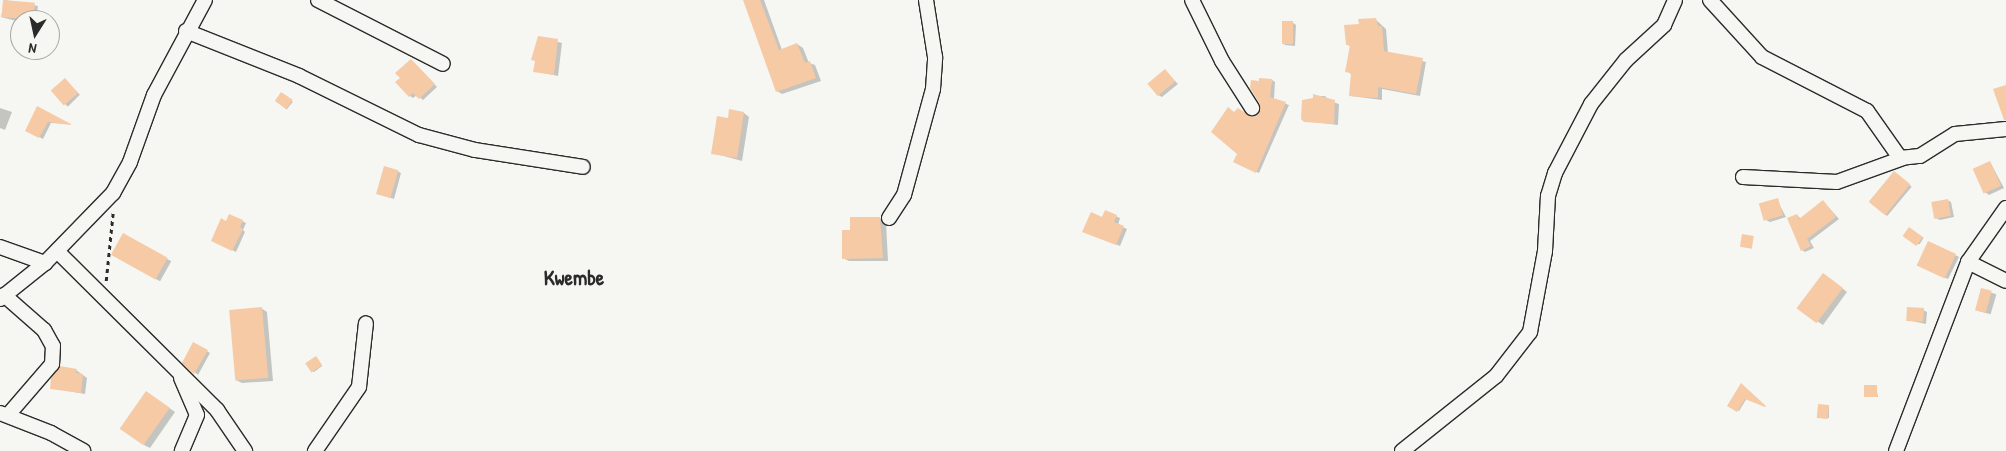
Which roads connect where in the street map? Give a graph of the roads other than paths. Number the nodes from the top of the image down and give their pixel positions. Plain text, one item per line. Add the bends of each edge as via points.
1 (205, 0) edge
2 (318, 0) edge
3 (926, 0) edge
4 (1192, 0) edge
5 (1675, 0) edge
6 (1710, 0) edge
7 (186, 31) junction
8 (443, 64) dead end
9 (1252, 108) dead end
10 (2006, 129) edge
11 (1904, 158) junction
12 (583, 167) dead end
13 (1743, 176) dead end
14 (2006, 208) edge
15 (889, 218) dead end
16 (0, 247) edge
17 (57, 251) junction
18 (1968, 262) junction
19 (45, 263) junction
20 (2006, 281) edge
21 (2, 297) edge
22 (366, 323) dead end
23 (180, 374) junction
24 (4, 414) edge
25 (83, 451) edge
26 (182, 451) edge
27 (245, 451) edge
28 (315, 451) edge
29 (1402, 451) edge
30 (1896, 451) edge

1 - 7 street
2 - 8 street
3 - 15 street via 935,57 933,89 904,195
4 - 9 street via 1222,60
5 - 29 street via 1664,25 1626,60 1591,104 1555,173 1548,196 1546,251 1530,332 1496,376
6 - 11 street via 1762,57 1867,111 1894,153
7 - 12 street via 299,76 419,134 475,150
7 - 17 street via 154,95 130,162 113,193
10 - 11 street via 1955,134 1920,156
11 - 13 street via 1837,182
14 - 18 street
16 - 19 street
17 - 19 street
17 - 23 street
18 - 20 street
18 - 30 street
19 - 21 street
21 - 24 street via 44,330 53,346 52,364
22 - 28 street via 359,387
23 - 26 street via 197,415
23 - 27 street via 217,410
24 - 25 street via 52,433

